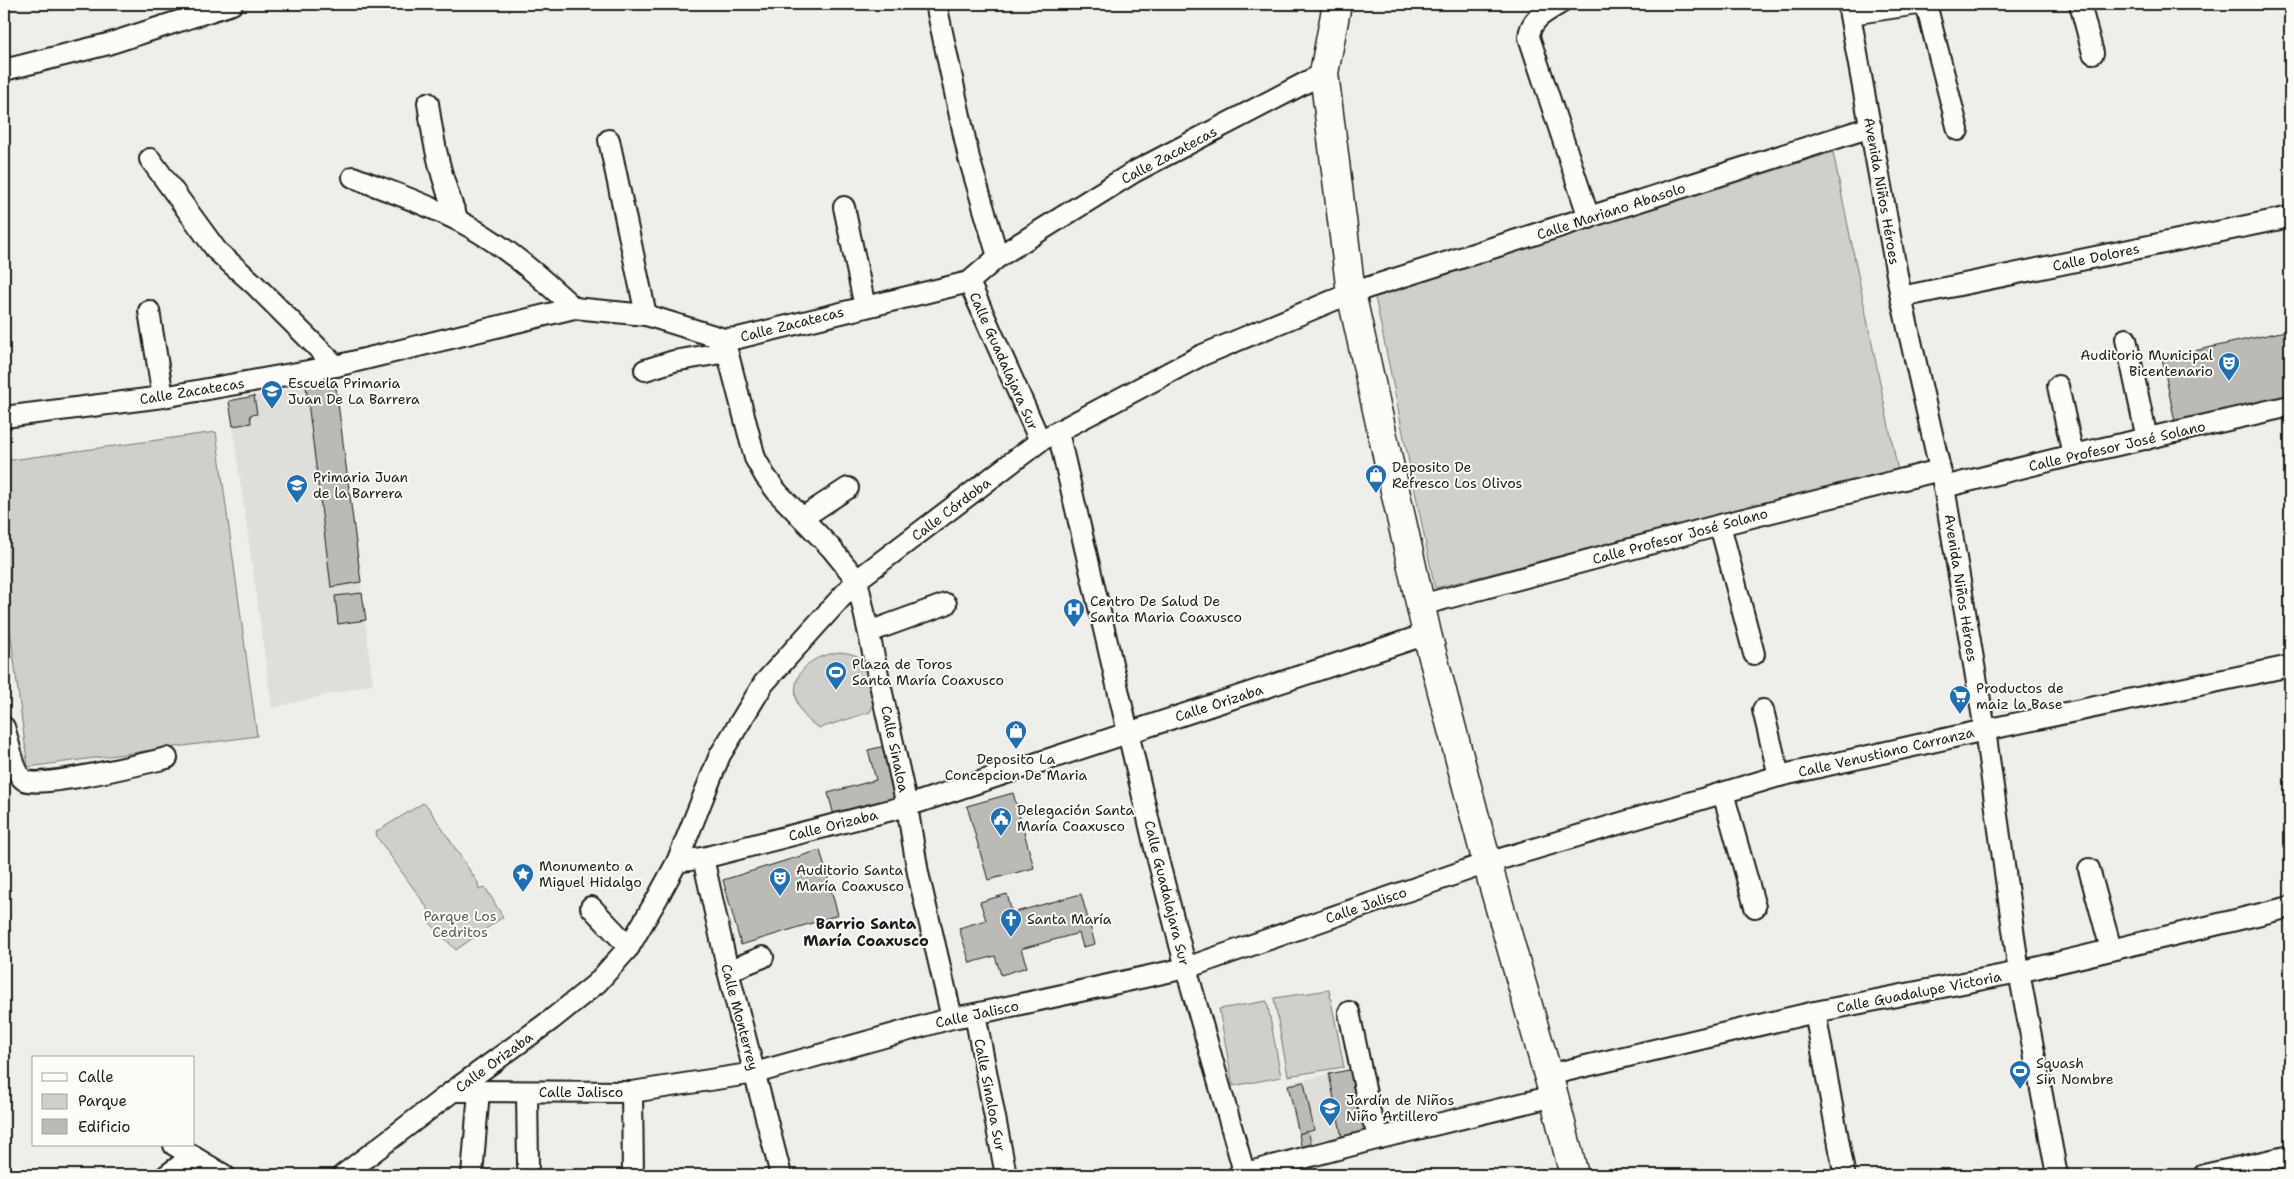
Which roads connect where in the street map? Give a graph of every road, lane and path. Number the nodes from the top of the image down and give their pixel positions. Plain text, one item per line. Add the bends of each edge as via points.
1 (232, 4) edge
2 (936, 4) edge
3 (1337, 4) edge
4 (1559, 4) edge
5 (1918, 4) edge
6 (1926, 4) edge
7 (2080, 4) edge
8 (1850, 9) edge
9 (2093, 53) dead end
10 (4, 70) edge
11 (1324, 73) junction
12 (428, 103) dead end
13 (1871, 128) junction
14 (1958, 130) dead end
15 (609, 140) dead end
16 (150, 159) dead end
17 (353, 177) dead end
18 (844, 207) dead end
19 (2290, 217) edge
20 (1589, 218) junction
21 (458, 220) junction
22 (998, 257) junction
23 (969, 282) junction
24 (1351, 293) junction
25 (1901, 297) junction
26 (865, 307) junction
27 (574, 308) junction
28 (149, 311) dead end
29 (646, 316) junction
30 (2126, 339) dead end
31 (726, 346) junction
32 (336, 366) junction
33 (645, 370) dead end
34 (2058, 386) dead end
35 (163, 397) junction
36 (2290, 406) edge
37 (4, 417) edge
38 (1049, 437) junction
39 (2147, 439) junction
40 (2073, 455) junction
41 (1942, 478) junction
42 (848, 488) dead end
43 (802, 518) junction
44 (1720, 525) junction
45 (857, 580) junction
46 (946, 604) dead end
47 (1421, 605) junction
48 (869, 632) junction
49 (1427, 634) junction
50 (1754, 654) dead end
51 (2290, 669) edge
52 (1763, 710) dead end
53 (4, 727) edge
54 (1984, 730) junction
55 (1130, 733) junction
56 (168, 758) dead end
57 (1779, 776) junction
58 (1723, 793) junction
59 (907, 806) junction
60 (703, 858) junction
61 (677, 862) junction
62 (1487, 863) junction
63 (2089, 869) dead end
64 (1755, 906) dead end
65 (592, 907) dead end
66 (2290, 907) edge
67 (629, 947) junction
68 (2111, 949) junction
69 (763, 957) dead end
70 (1186, 968) junction
71 (728, 970) junction
72 (2019, 972) junction
73 (1349, 1012) dead end
74 (1815, 1012) junction
75 (975, 1014) junction
76 (952, 1018) junction
77 (755, 1073) junction
78 (1551, 1085) junction
79 (453, 1091) junction
80 (479, 1091) junction
81 (527, 1092) junction
82 (632, 1092) junction
83 (1380, 1138) junction
84 (176, 1146) edge
85 (193, 1156) junction
86 (2279, 1164) edge
87 (528, 1166) dead end
88 (1844, 1172) dead end
89 (167, 1175) edge
90 (224, 1175) edge
91 (343, 1175) edge
92 (472, 1175) edge
93 (633, 1175) edge
94 (781, 1175) edge
95 (1006, 1175) edge
96 (1243, 1175) edge
97 (1574, 1175) edge
98 (2057, 1175) edge
99 (2204, 1175) edge

1 - 10 street via 108,44
2 - 22 street via 969,158
3 - 11 street
4 - 20 street via 1537,18 1530,29 1530,37
5 - 8 street
6 - 14 street
7 - 9 street
8 - 13 street, Avenida Niños Héroes
11 - 22 street, Calle Zacatecas via 1134,172
11 - 24 street
12 - 21 street via 434,148 444,186
13 - 20 street, Calle Mariano Abasolo
13 - 25 street, Avenida Niños Héroes
15 - 29 street
16 - 32 street via 218,251
17 - 21 street
18 - 26 street
19 - 25 street, Calle Dolores
20 - 24 street, Calle Mariano Abasolo
21 - 27 street via 503,248
22 - 23 street, Calle Zacatecas
23 - 26 street, Calle Zacatecas
23 - 38 street, Calle Guadalajara Sur
24 - 38 street, Calle Córdoba via 1200,356
24 - 47 street
25 - 41 street, Avenida Niños Héroes
26 - 31 street, Calle Zacatecas
27 - 29 street, Calle Zacatecas
27 - 32 street, Calle Zacatecas
28 - 35 street
29 - 31 street, Calle Zacatecas
30 - 39 street
31 - 33 street
31 - 43 street, Calle Sinaloa via 755,458 765,476
32 - 35 street, Calle Zacatecas
34 - 40 street
35 - 37 street, Calle Zacatecas
36 - 39 street, Calle Profesor José Solano
38 - 45 street, Calle Córdoba
38 - 55 street, Calle Guadalajara Sur
39 - 40 street, Calle Profesor José Solano
40 - 41 street, Calle Profesor José Solano
41 - 44 street, Calle Profesor José Solano
41 - 54 street, Avenida Niños Héroes
42 - 43 street
43 - 45 street, Calle Sinaloa
44 - 47 street, Calle Profesor José Solano
44 - 50 street
45 - 48 street, Calle Sinaloa
45 - 61 street, Calle Córdoba via 764,684 720,755
46 - 48 street
47 - 49 street
48 - 59 street, Calle Sinaloa
49 - 55 street, Calle Orizaba
49 - 62 street
51 - 54 street, Calle Venustiano Carranza
52 - 57 street
53 - 56 street via 16,767 26,781 50,782
54 - 57 street, Calle Venustiano Carranza
54 - 72 street, Avenida Niños Héroes
55 - 59 street, Calle Orizaba
55 - 70 street, Calle Guadalajara Sur
57 - 58 street, Calle Venustiano Carranza
58 - 62 street, Calle Venustiano Carranza
58 - 64 street
59 - 60 street, Calle Orizaba
59 - 76 street, Calle Sinaloa via 918,873
60 - 61 street, Calle Orizaba
60 - 71 street, Calle Monterrey
61 - 67 street, Calle Orizaba
62 - 70 street, Calle Jalisco
62 - 78 street
63 - 68 street
65 - 67 street
66 - 68 street, Calle Guadalupe Victoria
67 - 79 street, Calle Orizaba via 597,983 552,1020
68 - 72 street, Calle Guadalupe Victoria
69 - 71 street
70 - 75 street, Calle Jalisco
70 - 96 street, Calle Guadalajara Sur
71 - 77 street, Calle Monterrey
72 - 74 street, Calle Guadalupe Victoria
72 - 98 street, Avenida Niños Héroes
73 - 83 street via 1370,1113
74 - 78 street, Calle Guadalupe Victoria
74 - 88 street
75 - 76 street, Calle Jalisco
75 - 95 street, Calle Sinaloa Sur
76 - 77 street, Calle Jalisco
77 - 82 street, Calle Jalisco
77 - 94 street, Calle Monterrey
78 - 83 street, Calle Guadalupe Victoria
78 - 97 street
79 - 80 street, Calle Jalisco
79 - 91 street, Calle Orizaba
80 - 81 street, Calle Jalisco
80 - 92 street
81 - 82 street, Calle Jalisco
81 - 87 street
82 - 93 street
83 - 96 street, Calle Guadalupe Victoria
84 - 85 street
85 - 89 street
85 - 90 street
86 - 99 street

